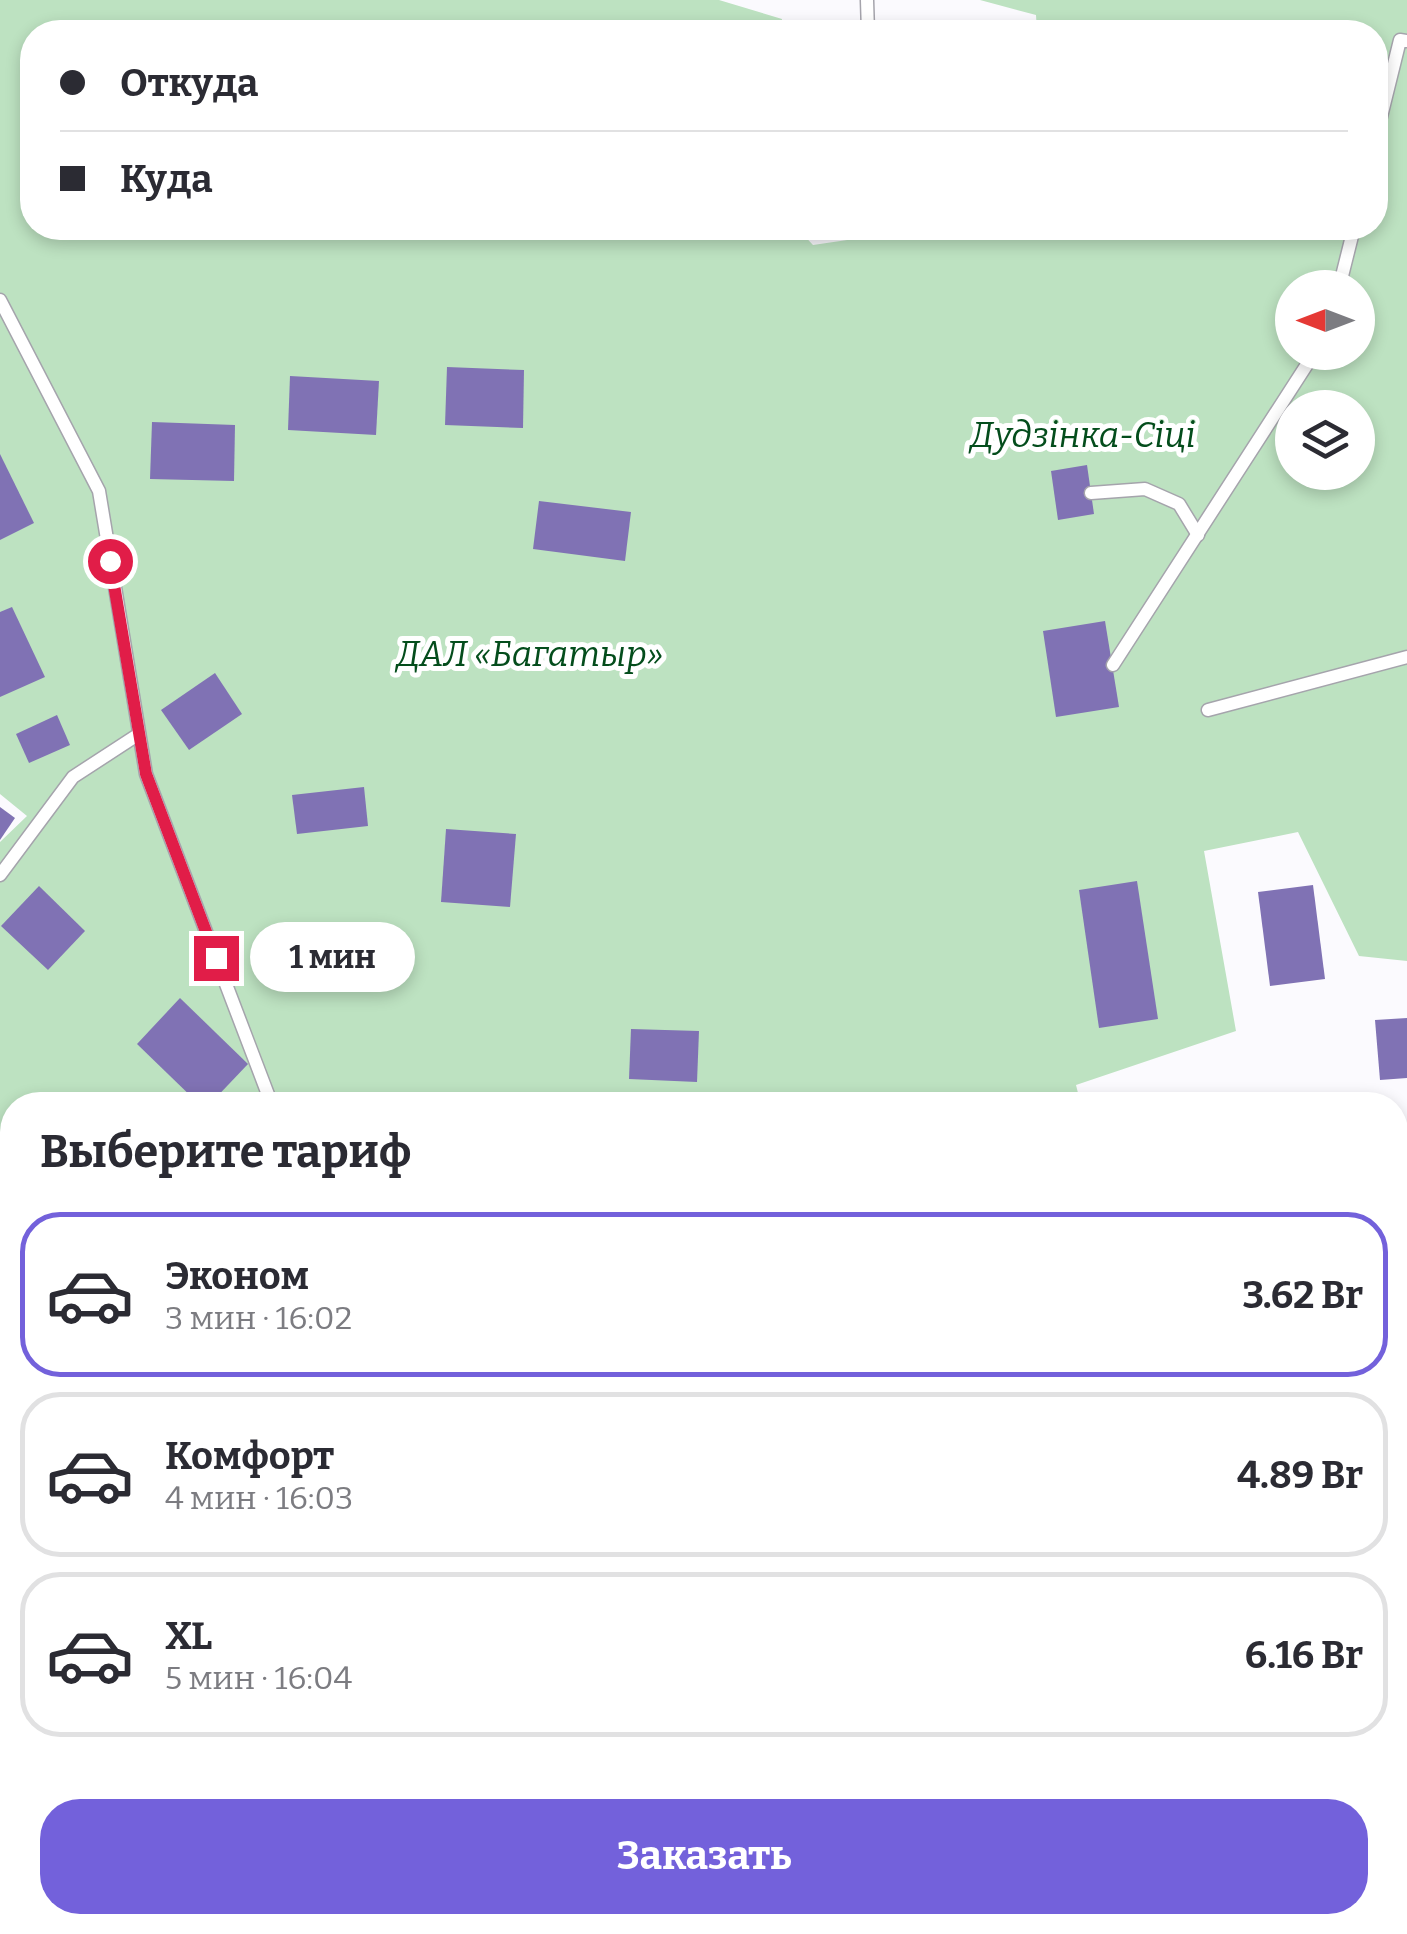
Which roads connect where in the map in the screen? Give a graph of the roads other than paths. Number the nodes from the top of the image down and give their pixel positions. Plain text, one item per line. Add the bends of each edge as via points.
1 (1407, 41) edge
2 (1388, 88) edge
3 (1351, 240) edge
4 (1344, 270) edge
5 (0, 300) edge
6 (1303, 370) edge
7 (1091, 493) dead end
8 (1198, 535) junction
9 (1407, 657) edge
10 (1113, 665) dead end
11 (1208, 710) dead end
12 (139, 734) junction
13 (0, 875) edge
14 (267, 1092) edge

1 - 2 lane via 1400,40
3 - 4 lane
5 - 12 lane via 99,491
6 - 8 lane
7 - 8 lane via 1145,488 1178,504
8 - 10 lane
9 - 11 lane
12 - 13 lane via 73,777
12 - 14 lane via 146,774

